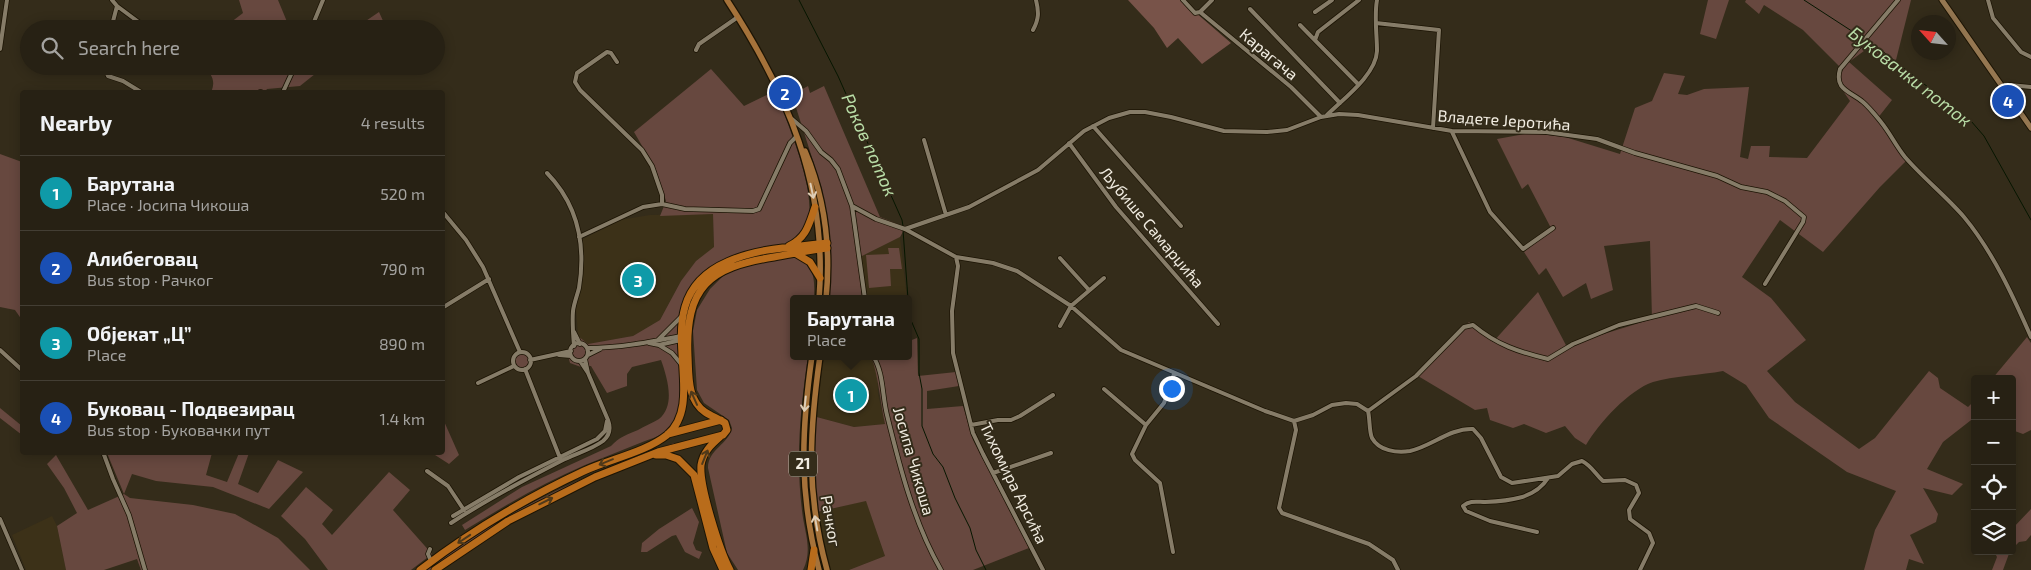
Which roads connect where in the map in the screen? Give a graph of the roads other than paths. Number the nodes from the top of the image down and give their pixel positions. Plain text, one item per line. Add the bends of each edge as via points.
1 (7, 0) edge
2 (112, 0) edge
3 (323, 0) edge
4 (727, 0) edge
5 (1036, 0) edge
6 (1183, 0) edge
7 (1212, 0) edge
8 (1332, 0) edge
9 (1359, 0) edge
10 (1377, 0) edge
11 (1898, 0) edge
12 (1942, 0) edge
13 (1988, 0) edge
14 (117, 6) junction
15 (1250, 9) dead end
16 (1200, 12) junction
17 (1316, 12) dead end
18 (738, 17) junction
19 (114, 20) edge
20 (136, 20) edge
21 (315, 20) edge
22 (1376, 23) junction
23 (1300, 25) dead end
24 (1033, 30) dead end
25 (1315, 40) junction
26 (0, 49) edge
27 (696, 50) dead end
28 (2031, 57) edge
29 (617, 62) dead end
30 (108, 75) edge
31 (291, 75) edge
32 (1358, 84) junction
33 (2031, 87) edge
34 (2004, 88) junction
35 (137, 90) edge
36 (284, 90) edge
37 (1340, 103) junction
38 (1327, 115) junction
39 (1320, 117) junction
40 (792, 119) junction
41 (1093, 126) junction
42 (1433, 128) junction
43 (2031, 128) edge
44 (1452, 132) junction
45 (797, 136) junction
46 (924, 140) dead end
47 (1069, 144) junction
48 (547, 173) dead end
49 (662, 204) junction
50 (852, 206) junction
51 (815, 207) junction
52 (445, 215) edge
53 (946, 215) junction
54 (1181, 226) dead end
55 (1553, 228) dead end
56 (903, 229) junction
57 (579, 237) junction
58 (823, 246) junction
59 (784, 249) junction
60 (795, 253) junction
61 (956, 257) junction
62 (1060, 258) dead end
63 (489, 278) junction
64 (820, 278) junction
65 (1104, 278) dead end
66 (1765, 284) dead end
67 (1089, 290) junction
68 (819, 295) edge
69 (826, 295) edge
70 (865, 295) edge
71 (445, 306) edge
72 (1071, 306) junction
73 (1718, 313) dead end
74 (683, 315) junction
75 (1218, 324) dead end
76 (1060, 326) dead end
77 (574, 332) junction
78 (684, 337) junction
79 (2031, 338) edge
80 (658, 340) junction
81 (649, 343) junction
82 (580, 344) junction
83 (659, 345) junction
84 (574, 346) junction
85 (587, 348) junction
86 (600, 349) junction
87 (0, 350) edge
88 (520, 352) junction
89 (571, 354) junction
90 (584, 359) junction
91 (530, 360) junction
92 (811, 360) edge
93 (819, 360) edge
94 (876, 360) edge
95 (682, 365) junction
96 (514, 366) junction
97 (20, 368) edge
98 (525, 369) junction
99 (1174, 374) junction
100 (478, 383) dead end
101 (1104, 389) dead end
102 (1053, 395) dead end
103 (1368, 411) junction
104 (721, 420) junction
105 (1294, 421) junction
106 (971, 425) junction
107 (1146, 425) junction
108 (668, 434) junction
109 (720, 437) junction
110 (1050, 452) dead end
111 (104, 455) edge
112 (646, 456) junction
113 (561, 458) junction
114 (427, 471) dead end
115 (993, 473) junction
116 (1548, 478) junction
117 (463, 509) junction
118 (466, 514) junction
119 (453, 516) dead end
120 (0, 519) edge
121 (452, 523) dead end
122 (1538, 532) dead end
123 (430, 549) dead end
124 (814, 550) junction
125 (1173, 552) dead end
126 (431, 561) junction
127 (22, 570) edge
128 (145, 570) edge
129 (420, 570) edge
130 (435, 570) edge
131 (723, 570) edge
132 (730, 570) edge
133 (811, 570) edge
134 (819, 570) edge
135 (827, 570) edge
136 (941, 570) edge
137 (1043, 570) edge
138 (1398, 570) edge
139 (1640, 570) edge

1 - 26 street
2 - 14 street
3 - 21 street
4 - 18 main road
5 - 24 street via 1039,13
6 - 16 street, Карагача via 1195,13
7 - 16 street
8 - 17 street
9 - 25 street via 1318,32
10 - 22 street
11 - 79 street via 1840,68 1839,83 1846,92 1863,102 1907,159 1964,218 2017,302
12 - 34 street
13 - 28 street via 1993,18 2021,52
14 - 19 street
14 - 20 street
15 - 37 street
16 - 39 street, Карагача via 1291,87
18 - 27 street via 699,44
18 - 40 main road via 776,83
22 - 32 street via 1376,59 1372,69
22 - 42 street via 1439,30
23 - 25 street
25 - 32 street
29 - 49 street via 607,52 577,73 575,82 642,150 652,166
30 - 35 street
31 - 36 street
32 - 37 street
33 - 34 street via 2010,85
34 - 43 street
37 - 38 street
38 - 39 street, Владете Јеротића
38 - 42 street, Владете Јеротића via 1358,115
39 - 41 street, Владете Јеротића via 1287,130 1267,132 1224,131 1146,112 1123,114
40 - 45 main road
40 - 50 street via 835,163
41 - 47 street, Владете Јеротића
41 - 54 street
42 - 44 street, Владете Јеротића
44 - 55 street via 1490,212 1523,249
44 - 66 street, Владете Јеротића via 1546,132 1597,139 1776,196 1802,214 1804,220
45 - 49 street via 790,143 759,209 685,209
45 -> 51 main road
45 - 58 main road via 819,188
46 - 53 street
47 - 53 street, Владете Јеротића via 1038,170
47 - 75 street, Љубише Самарџића via 1116,207
48 - 57 street via 562,189 571,206
49 - 57 street via 643,206
50 - 56 street
50 - 70 street
51 - 58 main road
51 - 59 highway via 806,232
52 - 63 street via 466,240
53 - 56 street, Владете Јеротића
56 - 61 street
57 - 77 street via 581,269 574,309
58 - 59 highway
58 - 60 highway
58 - 64 main road
58 - 69 main road
59 - 74 highway via 742,256 718,266 694,289
60 - 64 highway via 808,260
60 - 78 highway via 742,263 713,277 694,304
61 - 72 street via 1017,271
61 - 106 street, Тихомира Арсића via 953,353
62 - 67 street
63 - 71 street
63 - 88 street
64 - 68 main road
65 - 67 street
67 - 72 street
72 - 76 street
72 - 99 street via 1121,350
73 - 103 street via 1696,306 1618,325 1573,344 1548,359 1517,351 1489,338 1473,325 1464,327 1416,376
74 - 78 highway
74 - 80 street
77 - 82 street
77 - 84 street
78 - 80 street
78 - 83 street
78 - 95 highway
104 -> 78 highway via 701,410 692,395
80 - 81 street
81 - 83 street
81 - 86 street
82 - 84 street
82 - 85 street
83 - 95 street
84 - 89 street
85 - 86 street
85 - 90 street
86 - 90 street
87 - 97 street
88 - 91 street via 528,355
88 - 96 street via 514,358
89 - 90 street via 574,360
89 - 91 street
90 - 113 street via 610,430 603,440
91 - 98 street
92 -> 124 main road, Рачког / 21 via 803,462 806,507
135 -> 93 main road, Рачког / 21 via 816,521 810,468 812,409
94 - 136 street, Јосипа Чикоша via 885,408 909,495 926,543
95 - 108 highway via 682,412
96 - 98 street
96 - 100 street
98 - 113 street
99 - 105 street
99 - 107 street via 1164,403
101 - 107 street
102 - 106 street via 1011,420
103 - 105 street via 1357,404 1346,403 1332,405
103 - 116 street via 1371,436 1385,450 1410,451 1463,429 1473,429 1501,477 1512,484
104 - 108 highway
104 - 109 highway via 727,428
105 - 138 street via 1296,430 1279,508 1282,513 1369,544 1393,560
106 - 115 street, Тихомира Арсића
107 - 125 street via 1132,454 1160,483
108 -> 126 highway via 536,494
109 - 112 highway
132 -> 109 highway via 721,554 702,479 704,456
110 - 115 street
111 - 128 street via 130,514
130 -> 112 highway via 536,505
112 - 131 highway via 666,455 678,459 694,475 713,548
113 - 117 street
113 - 118 street
114 - 117 street via 448,486
115 - 137 street, Тихомира Арсића
116 - 122 street via 1523,497 1470,502 1464,506 1490,521
116 - 139 street via 1558,476 1572,464 1582,461 1592,466 1603,481 1624,480 1636,485 1639,493 1629,510 1630,520 1649,533 1653,543
117 - 118 street
117 - 119 street
118 - 121 street
120 - 127 street
123 - 126 street
124 - 133 highway
124 - 134 main road, Рачког / 21
126 - 129 highway

